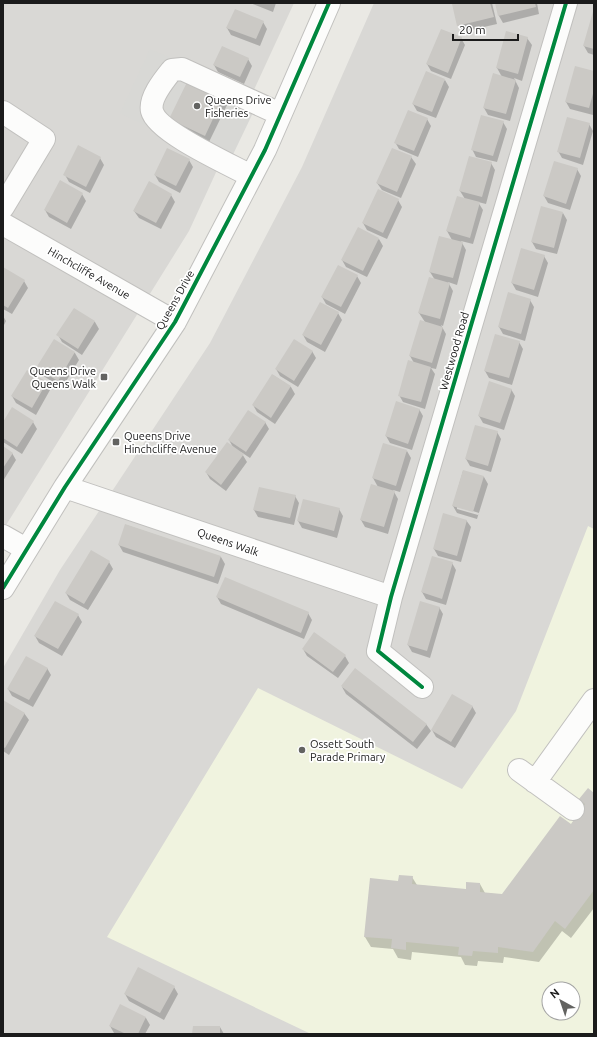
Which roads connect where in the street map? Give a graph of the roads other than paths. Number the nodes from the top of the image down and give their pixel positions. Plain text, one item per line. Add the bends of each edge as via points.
1 (329, 3) edge
2 (566, 3) edge
3 (3, 112) edge
4 (280, 114) junction
5 (251, 176) junction
6 (3, 207) edge
7 (3, 224) edge
8 (175, 322) junction
9 (65, 487) junction
10 (3, 536) edge
11 (26, 549) junction
12 (3, 588) edge
13 (391, 597) junction
14 (422, 687) dead end
15 (594, 700) edge
16 (573, 808) dead end

1 - 4 street, Queens Drive
2 - 13 street, Westwood Road
3 - 6 street via 44,139
4 - 5 street, Queens Drive
4 - 5 street via 182,69 172,70 152,103 152,111 159,124
5 - 8 street, Queens Drive
7 - 8 street, Hinchcliffe Avenue
8 - 9 street, Queens Drive
9 - 11 street, Queens Drive
9 - 13 street, Queens Walk
10 - 11 street
11 - 12 street, Queens Drive
13 - 14 street, Westwood Road via 378,651
15 - 16 street via 527,776

